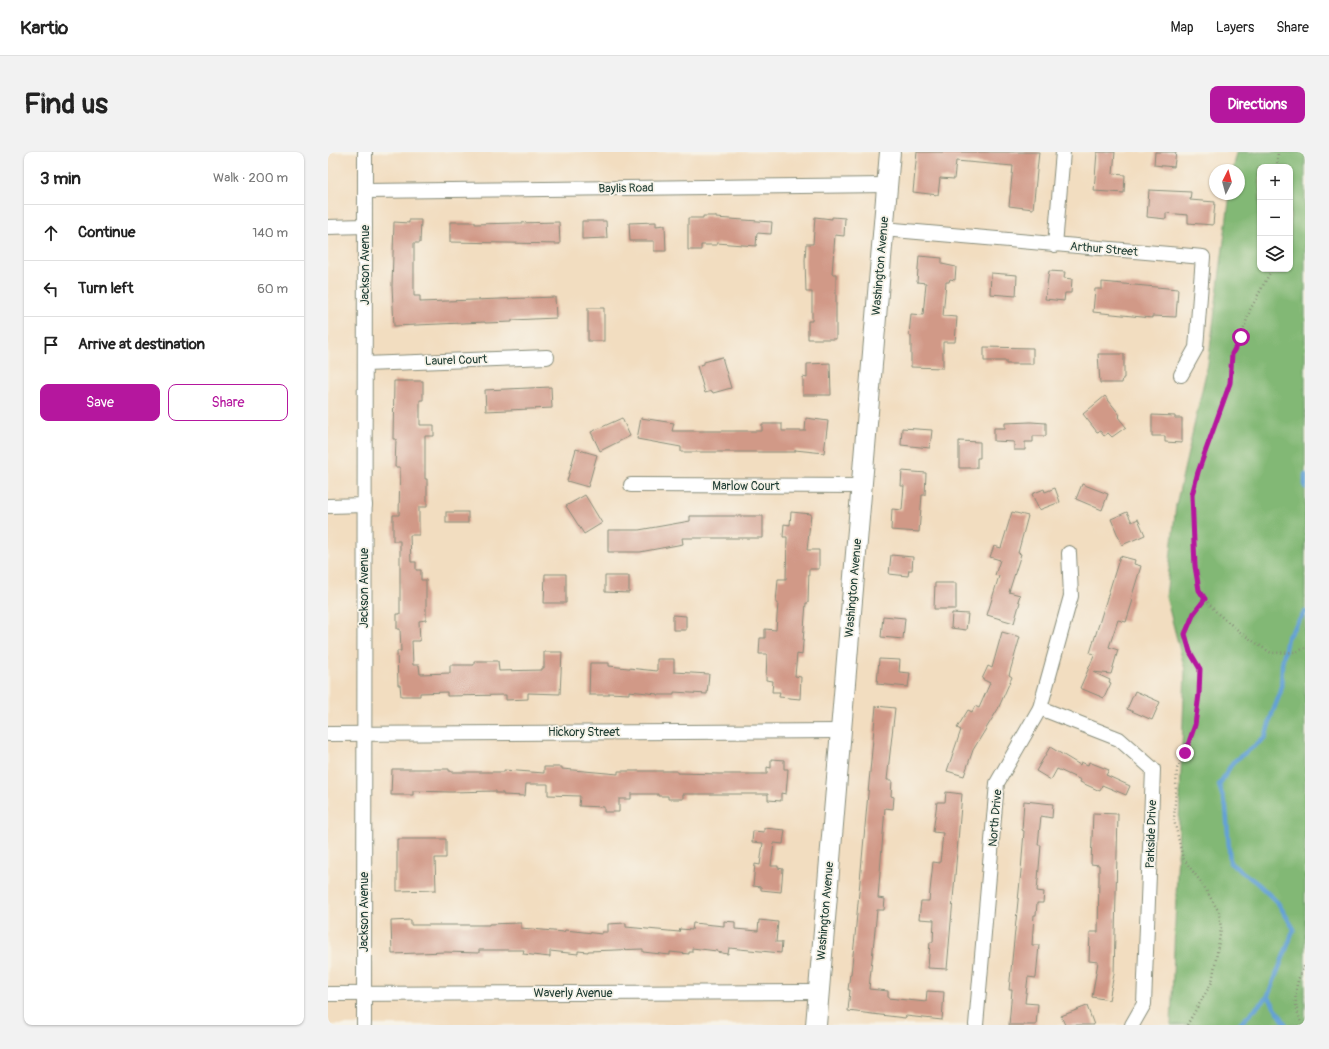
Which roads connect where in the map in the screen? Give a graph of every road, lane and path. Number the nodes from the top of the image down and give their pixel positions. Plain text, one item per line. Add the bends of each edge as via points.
1 (365, 152) edge
2 (890, 152) edge
3 (1063, 152) edge
4 (1278, 152) edge
5 (1277, 164) edge
6 (887, 185) junction
7 (365, 191) junction
8 (365, 226) junction
9 (328, 227) edge
10 (883, 229) junction
11 (1055, 245) junction
12 (1270, 272) edge
13 (547, 357) dead end
14 (365, 364) junction
15 (1181, 374) dead end
16 (631, 485) dead end
17 (862, 486) junction
18 (365, 505) junction
19 (328, 506) edge
20 (1069, 553) dead end
21 (1205, 599) junction
22 (1305, 648) edge
23 (1040, 708) junction
24 (841, 731) junction
25 (364, 733) junction
26 (328, 734) edge
27 (1305, 965) edge
28 (819, 992) junction
29 (328, 994) edge
30 (364, 994) junction
31 (364, 1025) edge
32 (816, 1025) edge
33 (976, 1025) edge
34 (1132, 1025) edge
35 (1187, 1025) edge
36 (1302, 1025) edge

1 - 7 street, Jackson Avenue
2 - 6 street, Washington Avenue
3 - 11 street
4 - 5 path
6 - 7 street, Baylis Road
6 - 10 street, Washington Avenue
7 - 8 street, Jackson Avenue
8 - 9 street
8 - 14 street, Jackson Avenue
10 - 11 street, Arthur Street
10 - 17 street, Washington Avenue
11 - 15 street, Arthur Street via 1203,257 1196,348
12 - 21 path via 1250,310 1232,354 1230,383 1192,495 1195,566 1199,590
13 - 14 street, Laurel Court
14 - 18 street, Jackson Avenue
16 - 17 street, Marlow Court
17 - 24 street, Washington Avenue
18 - 19 street
18 - 25 street, Jackson Avenue
20 - 23 street, North Drive via 1071,596
21 - 22 path via 1217,613 1272,654 1296,652
21 - 35 path via 1194,613 1185,634 1190,652 1200,669 1199,694 1195,725 1178,769 1174,820 1183,858 1219,912 1220,929 1212,982
23 - 33 street, North Drive via 997,784
23 - 34 street, Parkside Drive via 1119,739 1153,769 1144,1004
24 - 25 street, Hickory Street
24 - 28 street, Washington Avenue
25 - 26 street, Hickory Street
25 - 30 street, Jackson Avenue
27 - 36 path via 1295,990
28 - 30 street, Waverly Avenue
28 - 32 street, Washington Avenue
29 - 30 street, Waverly Avenue
30 - 31 street, Jackson Avenue

